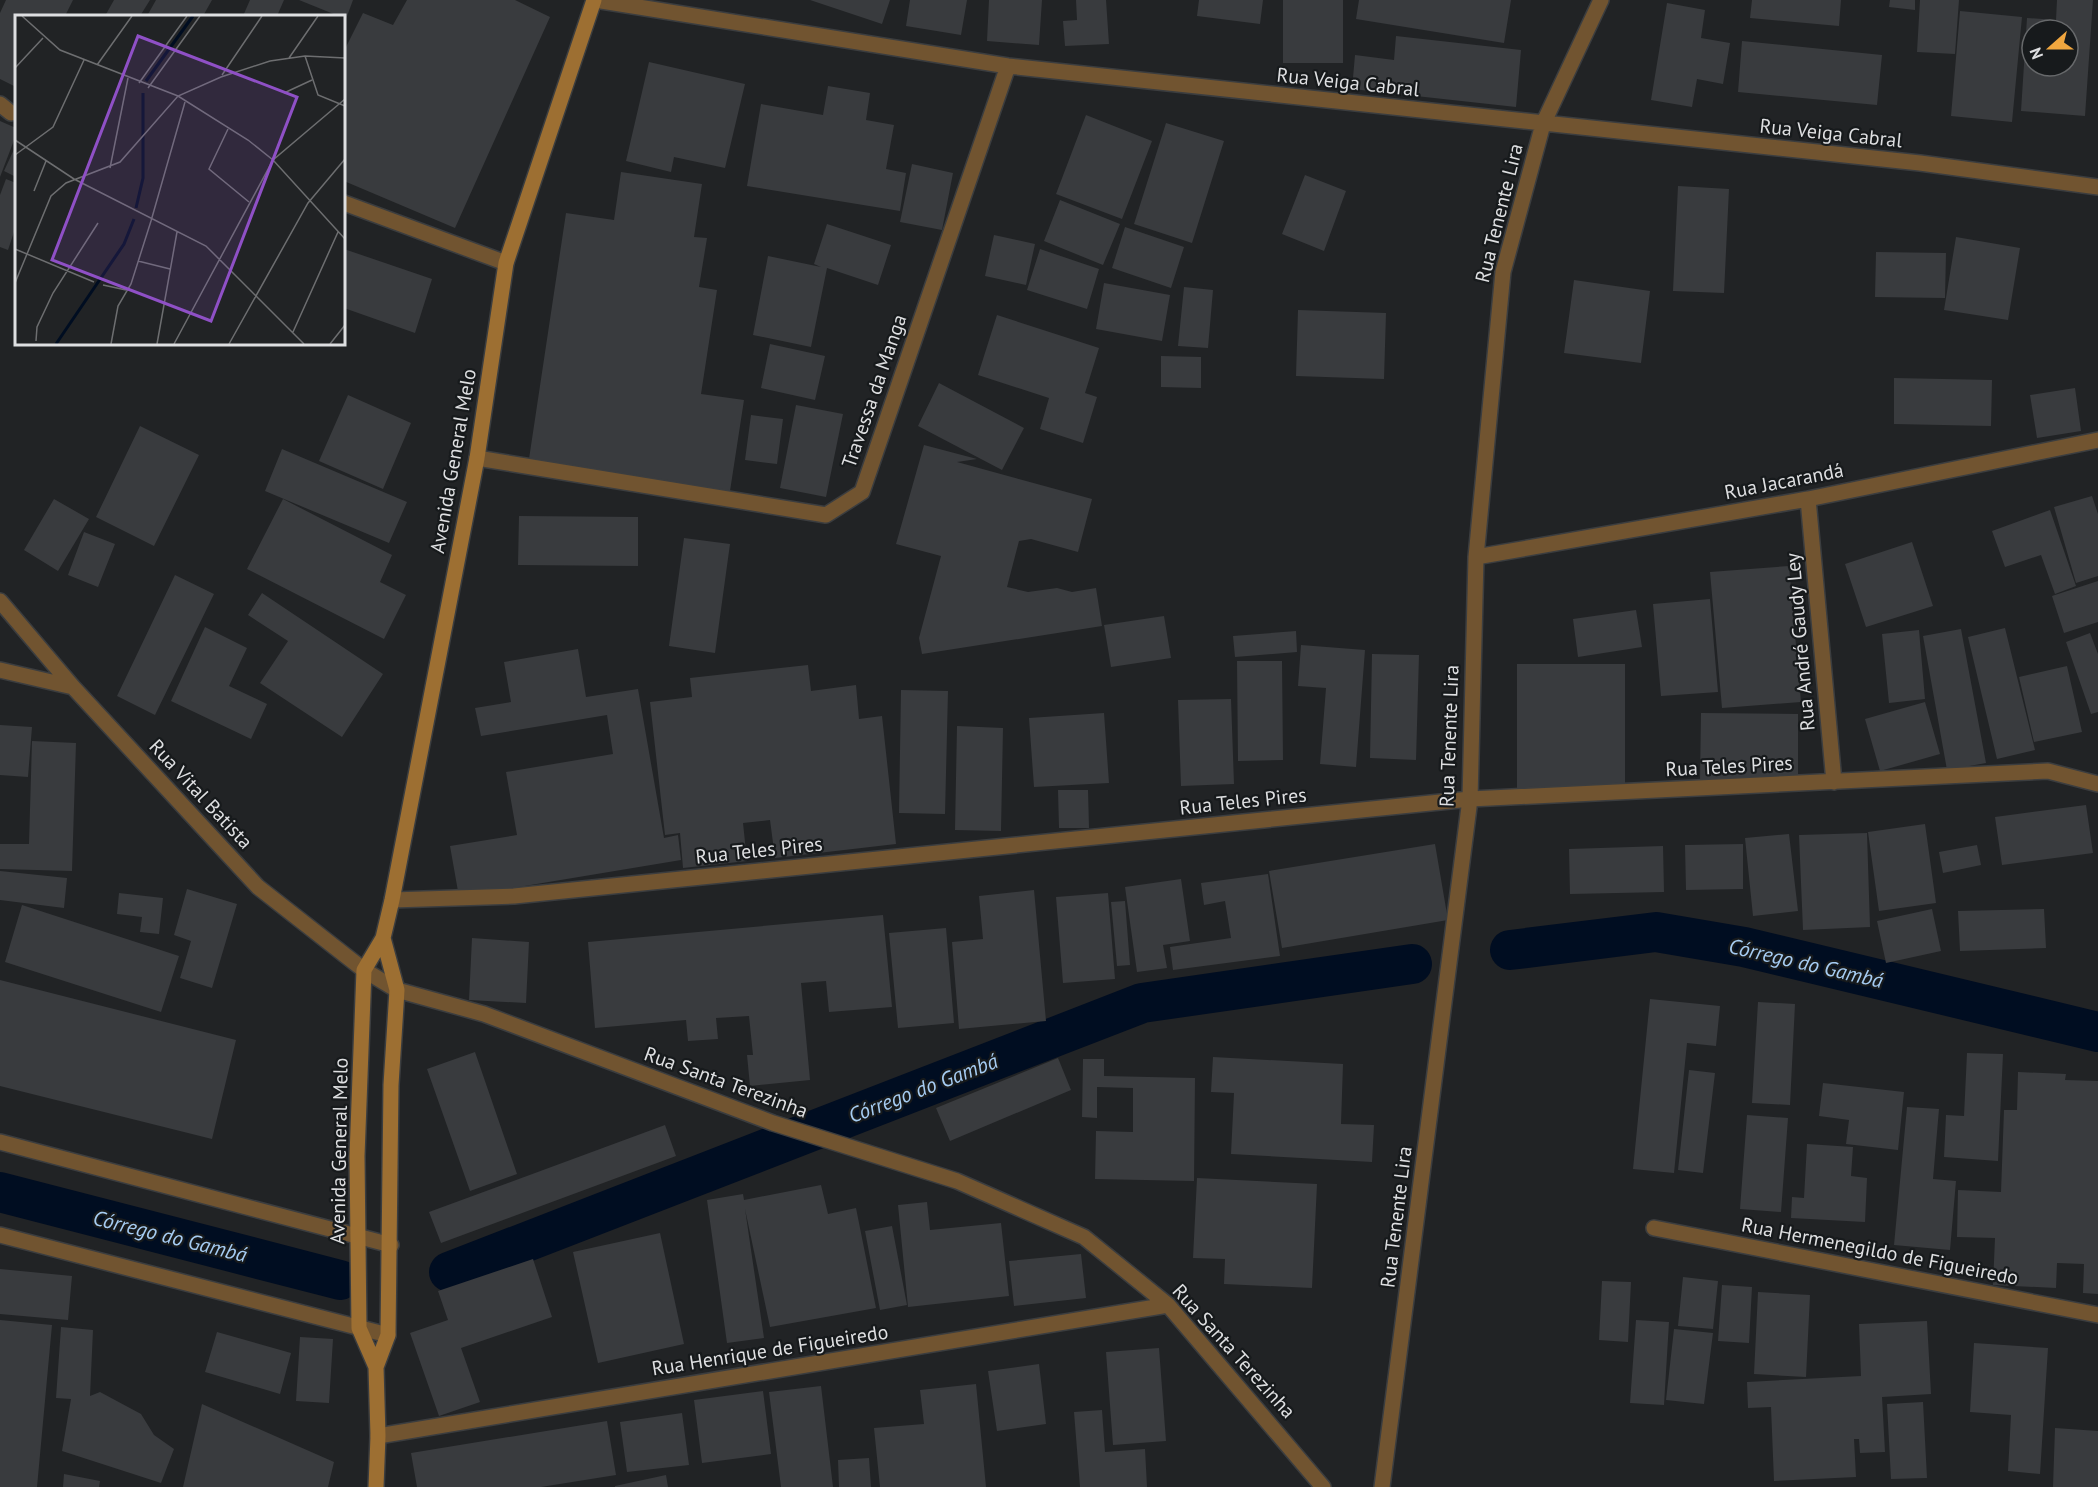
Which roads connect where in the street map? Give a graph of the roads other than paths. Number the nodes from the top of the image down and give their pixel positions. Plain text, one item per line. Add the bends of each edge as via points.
1 (594, 0) edge
2 (1601, 0) edge
3 (1008, 66) junction
4 (1543, 124) junction
5 (2098, 187) edge
6 (345, 203) edge
7 (506, 263) junction
8 (2098, 440) edge
9 (477, 458) junction
10 (1808, 499) junction
11 (1476, 557) junction
12 (0, 601) edge
13 (0, 670) edge
14 (73, 687) junction
15 (1834, 782) junction
16 (2098, 784) edge
17 (1470, 799) junction
18 (392, 900) junction
19 (383, 938) junction
20 (364, 970) junction
21 (397, 990) junction
22 (0, 1142) edge
23 (1654, 1228) dead end
24 (0, 1235) edge
25 (358, 1239) junction
26 (391, 1245) junction
27 (1168, 1305) junction
28 (2098, 1315) edge
29 (359, 1328) junction
30 (388, 1335) junction
31 (376, 1367) junction
32 (378, 1436) junction
33 (376, 1487) edge
34 (1323, 1487) edge
35 (1382, 1487) edge

1 - 3 street, Rua Veiga Cabral
1 - 7 main road, Avenida General Melo
2 - 4 street, Rua Tenente Lira
3 - 4 street, Rua Veiga Cabral
3 - 9 street, Travessa da Manga via 862,492 825,514
4 - 5 street, Rua Veiga Cabral via 1920,163
4 - 11 street, Rua Tenente Lira via 1503,272
6 - 7 street
7 - 9 main road, Avenida General Melo
8 - 10 street, Rua Jacarandá
9 - 18 main road, Avenida General Melo
10 - 11 street, Rua Jacarandá
10 - 15 street, Rua André Gaudy Ley
11 - 17 street, Rua Tenente Lira
12 - 14 street, Rua Vital Batista
13 - 14 street
14 - 20 street, Rua Vital Batista via 258,887
15 - 16 street, Rua Teles Pires via 2048,771
15 - 17 street, Rua Teles Pires
17 - 18 street, Rua Teles Pires via 514,896
17 - 35 street, Rua Tenente Lira
18 - 19 main road, Avenida General Melo
19 - 20 main road, Avenida General Melo
19 - 21 main road, Avenida General Melo
20 - 21 street, Rua Vital Batista
20 - 25 main road, Avenida General Melo
21 - 26 main road, Avenida General Melo
21 - 27 street, Rua Santa Terezinha via 484,1014 773,1123 957,1181 1084,1237
22 - 25 street
23 - 28 street, Rua Hermenegildo de Figueiredo
24 - 29 street
25 - 26 street
25 - 29 main road, Avenida General Melo
26 - 30 main road, Avenida General Melo
27 - 32 street, Rua Henrique de Figueiredo
27 - 34 street, Rua Santa Terezinha
29 - 30 street
29 - 31 main road, Avenida General Melo
30 - 31 main road, Avenida General Melo
31 - 32 main road, Avenida General Melo
32 - 33 main road, Avenida General Melo

